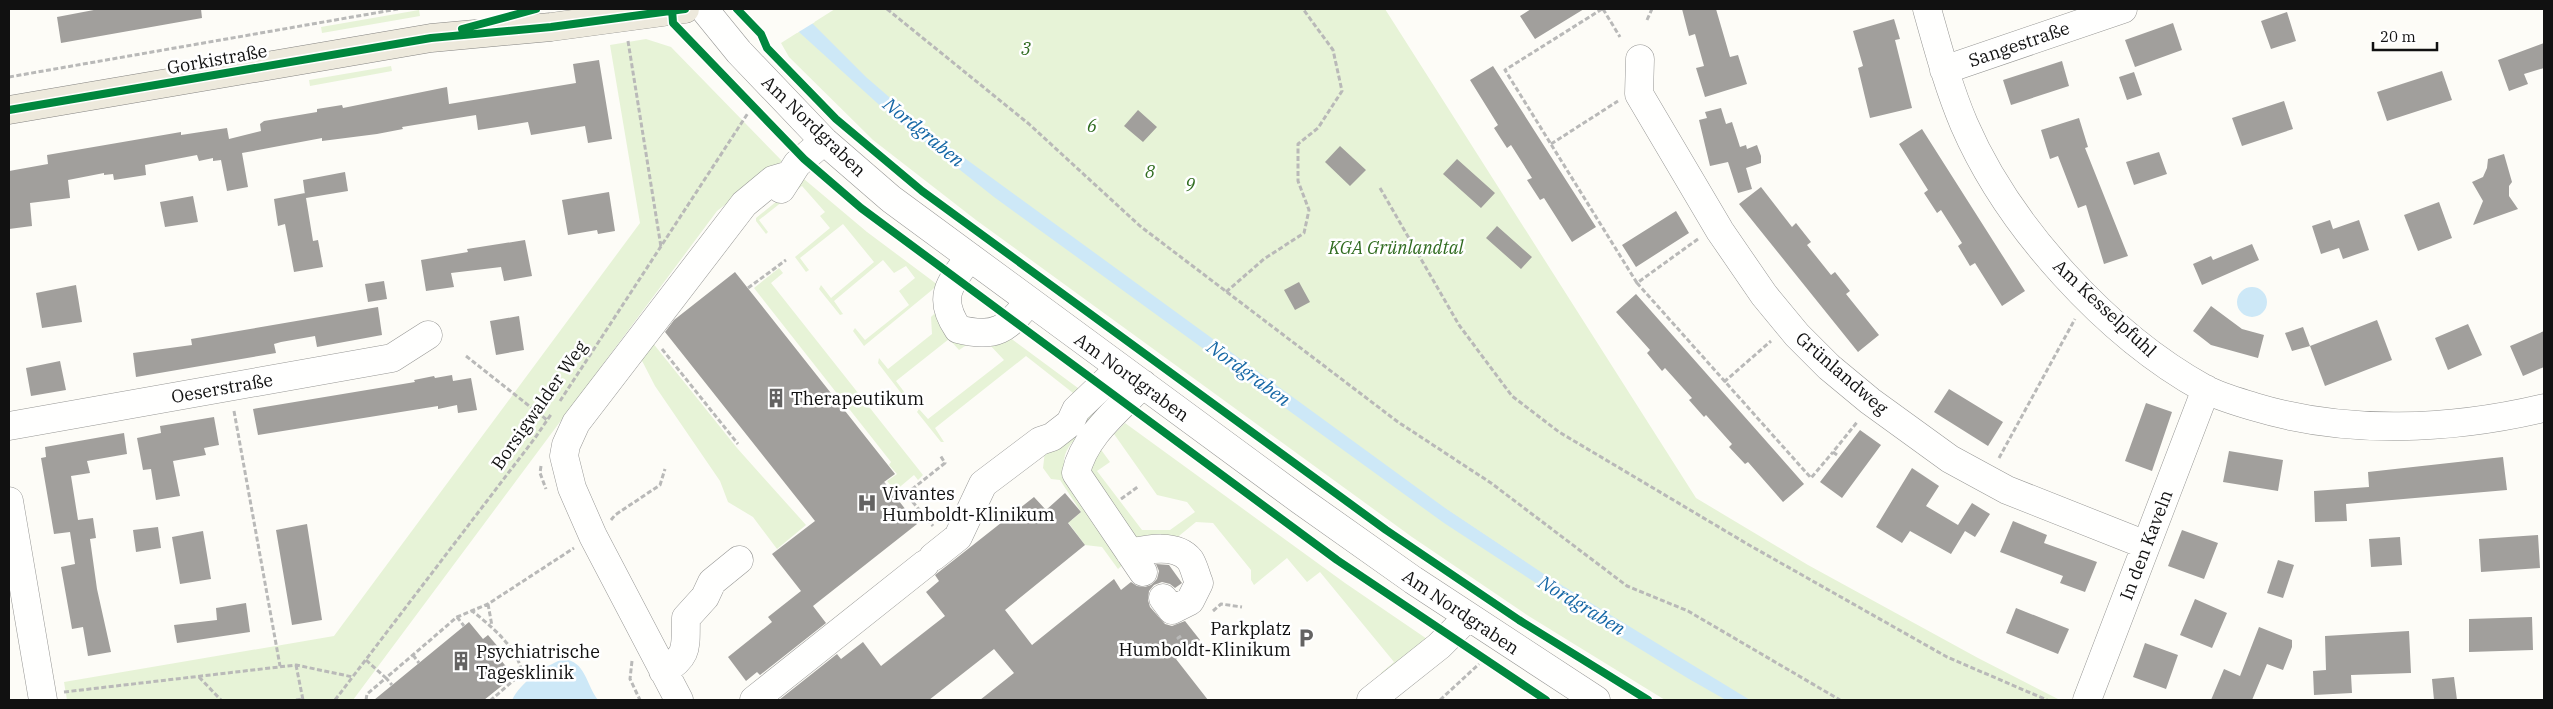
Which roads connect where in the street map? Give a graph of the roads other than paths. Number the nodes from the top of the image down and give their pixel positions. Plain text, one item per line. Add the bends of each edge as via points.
1 (536, 9) edge
2 (685, 9) edge
3 (704, 9) edge
4 (1927, 9) edge
5 (2123, 9) edge
6 (431, 38) junction
7 (1640, 59) dead end
8 (1944, 70) junction
9 (9, 110) edge
10 (824, 141) junction
11 (970, 257) junction
12 (1030, 301) junction
13 (428, 335) dead end
14 (1120, 368) junction
15 (1143, 384) junction
16 (2206, 389) junction
17 (2544, 408) edge
18 (9, 426) edge
19 (9, 501) edge
20 (2146, 545) junction
21 (739, 560) dead end
22 (1162, 598) dead end
23 (1468, 617) junction
24 (663, 671) junction
25 (52, 696) edge
26 (1587, 698) edge
27 (679, 700) edge
28 (754, 700) edge
29 (1371, 700) edge
30 (2087, 700) edge

1 - 6 main road, Gorkistraße
2 - 6 main road, Gorkistraße
3 - 10 street, Am Nordgraben
4 - 8 street, Am Kesselpfuhl
5 - 8 street, Sangestraße
6 - 9 main road, Gorkistraße
7 - 20 street, Grünlandweg via 1639,94 1720,231 1769,301 1829,367 1950,459 2007,490
8 - 16 street, Am Kesselpfuhl via 1965,126 1989,173 2043,250 2134,340
10 - 11 street, Am Nordgraben via 892,200
10 - 24 street via 797,164 790,175 773,180 744,204 576,423 566,445 564,456 572,488 593,536
11 - 12 street, Am Nordgraben
11 - 12 street via 947,289 948,313 958,329 976,334 1008,326
12 - 14 street, Am Nordgraben
13 - 18 street, Oeserstraße via 392,358
14 - 15 street, Am Nordgraben
14 - 28 street via 1076,410 1062,414 1045,428 1040,441 983,484 958,537
15 - 22 street via 1090,440 1079,458 1076,473 1136,563 1157,547 1182,554 1190,560 1199,583 1190,600 1172,610
15 - 23 street, Am Nordgraben via 1300,500
16 - 17 street, Am Kesselpfuhl via 2274,413 2354,425 2451,424
16 - 20 street, In den Kaveln
19 - 25 street
20 - 30 street, In den Kaveln
21 - 24 street via 712,582 705,597 686,618 683,657
23 - 26 street, Am Nordgraben
23 - 29 street via 1439,646
24 - 27 street

